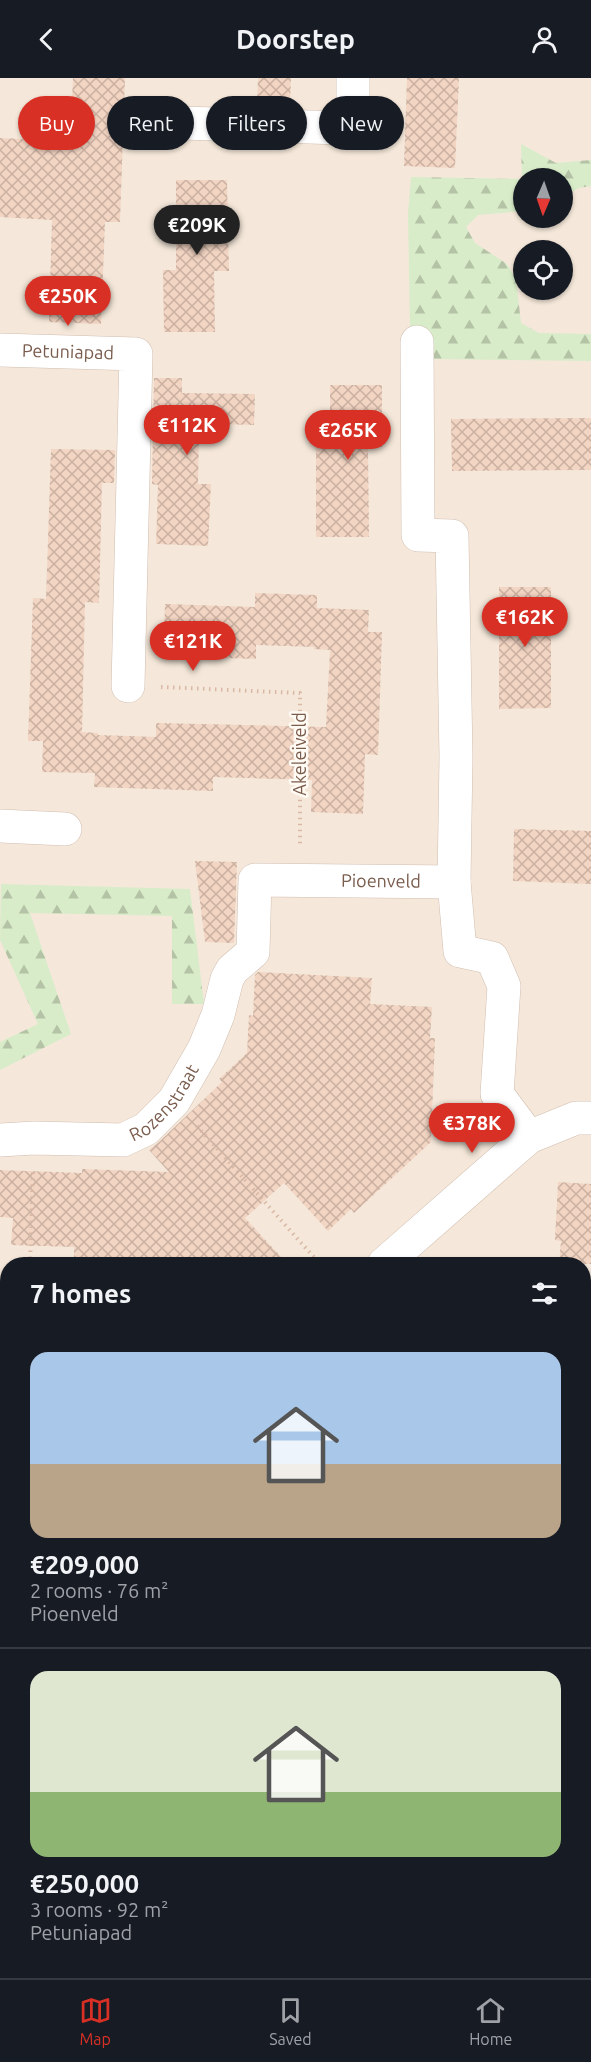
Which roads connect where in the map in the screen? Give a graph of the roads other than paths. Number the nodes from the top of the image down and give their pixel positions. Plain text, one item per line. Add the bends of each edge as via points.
1 (353, 78) edge
2 (194, 123) edge
3 (417, 342) dead end
4 (0, 351) edge
5 (128, 686) road end
6 (0, 826) edge
7 (65, 829) dead end
8 (454, 882) junction
9 (253, 952) joint
10 (591, 1118) edge
11 (529, 1137) junction
12 (0, 1140) edge
13 (392, 1257) edge

1 - 2 street via 353,111 341,128
3 - 8 street via 418,535 452,536
4 - 5 street, Petuniapad via 136,354
6 - 7 street
8 - 9 street, Pioenveld via 255,880
8 - 11 street via 460,951 492,958 504,986 497,1094
9 - 12 street, Rozenstraat via 227,979 204,1049 174,1101 146,1129 123,1140
10 - 11 street via 576,1118
11 - 13 street

